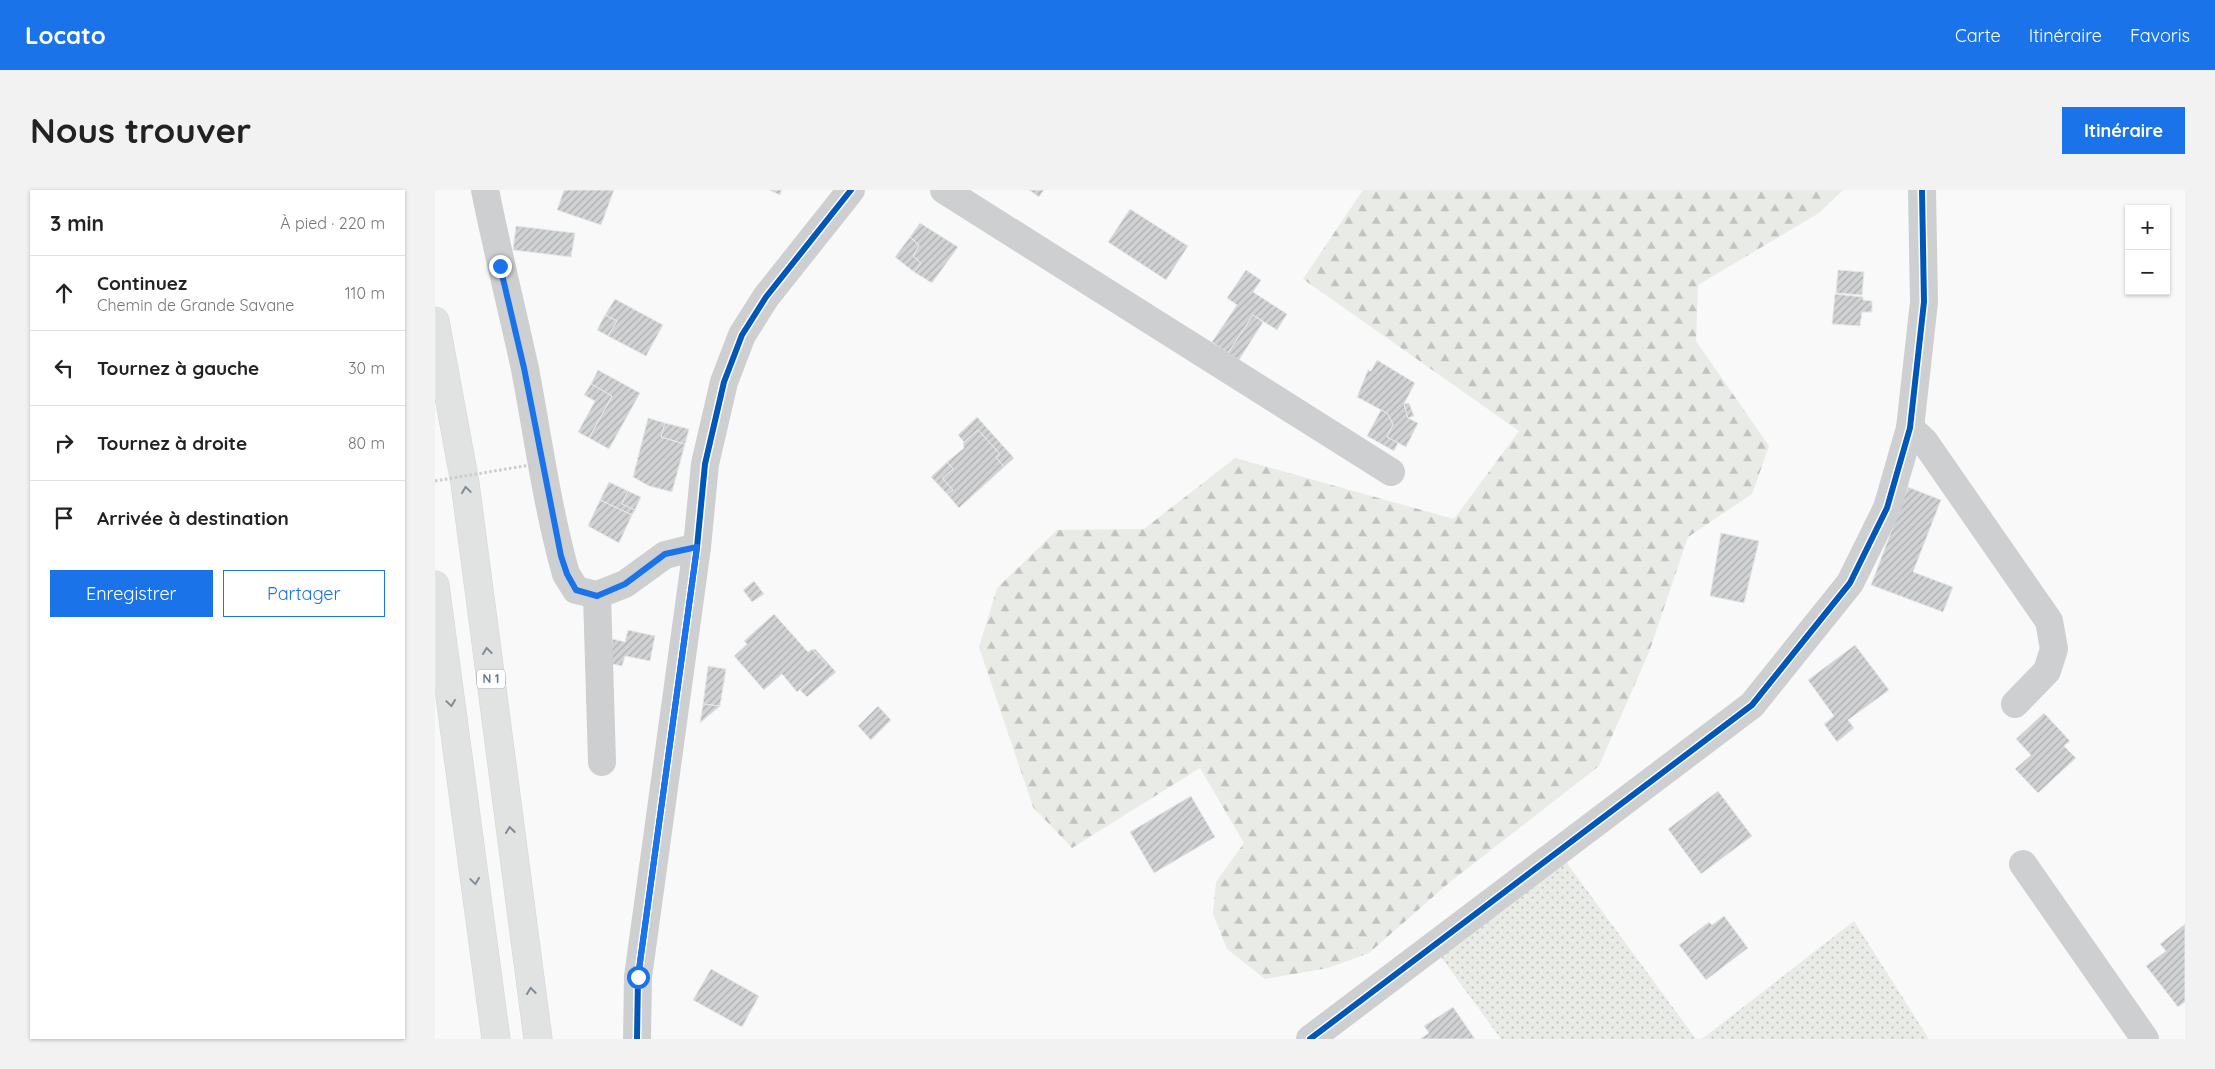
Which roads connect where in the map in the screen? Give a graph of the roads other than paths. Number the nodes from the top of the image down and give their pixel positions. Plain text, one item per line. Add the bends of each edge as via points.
1 (485, 190) edge
2 (851, 190) edge
3 (944, 190) edge
4 (1922, 190) edge
5 (435, 321) edge
6 (1910, 428) junction
7 (1391, 472) dead end
8 (697, 547) junction
9 (435, 585) edge
10 (597, 596) junction
11 (2015, 704) dead end
12 (602, 762) dead end
13 (2023, 864) dead end
14 (496, 1039) edge
15 (538, 1039) edge
16 (637, 1039) edge
17 (1310, 1039) edge
18 (2145, 1039) edge

1 - 10 street via 567,574 576,590
2 - 8 street via 766,297 742,335 724,382 705,464
3 - 7 street
4 - 6 street via 1924,302
15 -> 5 highway, N 1 via 465,483
6 - 11 street via 1924,441 2049,621 2054,649 2047,671
6 - 17 street via 1887,508 1850,583 1751,705
8 - 10 street via 665,554 625,584
8 - 16 street via 638,977
9 -> 14 highway
10 - 12 street
13 - 18 street

